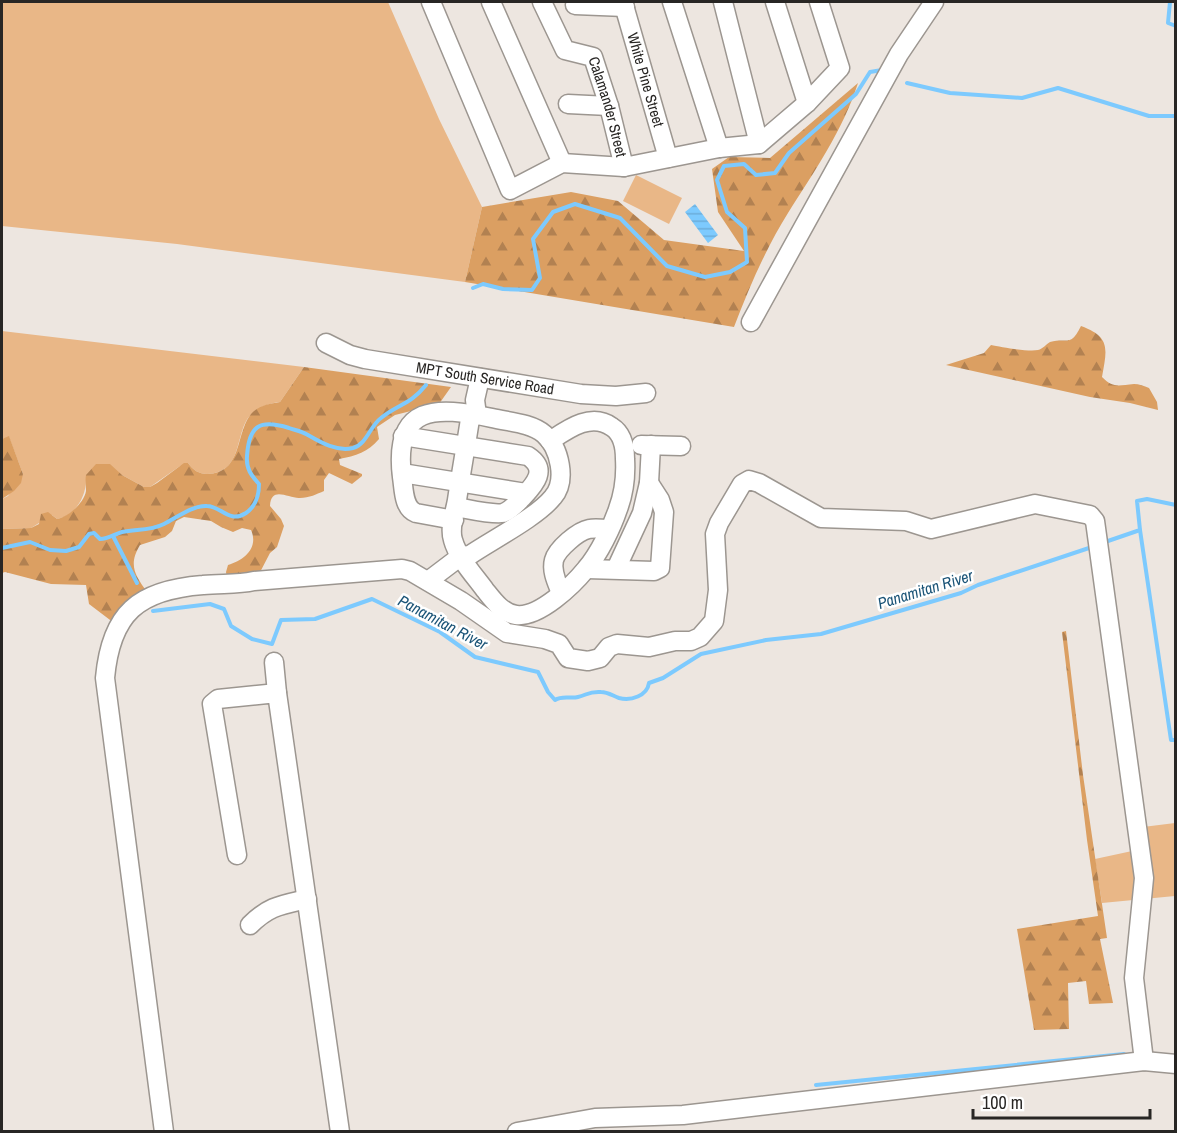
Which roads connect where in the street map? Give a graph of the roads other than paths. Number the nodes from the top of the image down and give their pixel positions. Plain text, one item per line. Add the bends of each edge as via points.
1 (432, 2) edge
2 (491, 2) edge
3 (542, 2) edge
4 (672, 2) edge
5 (723, 2) edge
6 (775, 2) edge
7 (819, 2) edge
8 (934, 2) edge
9 (624, 4) edge
10 (575, 5) dead end
11 (807, 103) junction
12 (568, 105) dead end
13 (609, 106) junction
14 (759, 144) junction
15 (719, 148) junction
16 (668, 158) junction
17 (562, 163) junction
18 (624, 167) junction
19 (751, 322) dead end
20 (326, 343) dead end
21 (473, 377) junction
22 (646, 393) dead end
23 (471, 416) junction
24 (403, 436) junction
25 (550, 441) junction
26 (466, 445) junction
27 (624, 445) junction
28 (651, 445) junction
29 (681, 446) dead end
30 (402, 473) junction
31 (460, 482) junction
32 (649, 483) junction
33 (526, 493) junction
34 (455, 513) junction
35 (609, 529) junction
36 (466, 559) junction
37 (586, 569) junction
38 (616, 570) junction
39 (433, 584) junction
40 (561, 593) junction
41 (274, 662) dead end
42 (277, 693) junction
43 (237, 855) dead end
44 (307, 899) junction
45 (250, 925) dead end
46 (1144, 1061) junction
47 (1176, 1064) edge
48 (164, 1131) edge
49 (340, 1131) edge
50 (517, 1131) edge

1 - 17 street via 510,190
2 - 17 street
3 - 13 street, Calamander Street via 565,50 593,57
4 - 15 street
5 - 14 street
6 - 11 street
7 - 11 street via 840,68
8 - 19 street via 899,54
9 - 10 street
9 - 16 street, White Pine Street
11 - 14 street
12 - 13 street
13 - 18 street, Calamander Street
14 - 15 street
15 - 16 street
16 - 18 street
17 - 18 street
20 - 21 street, MPT South Service Road via 365,359
21 - 22 street, MPT South Service Road via 591,395
21 - 23 street via 475,400
23 - 24 street via 444,410 424,414 408,426
23 - 25 street via 526,425
23 - 26 street
24 - 26 street
24 - 30 street
25 - 27 street via 576,424 601,422 615,429
25 - 36 street via 560,466 553,497
26 - 31 street
26 - 33 street via 532,459 538,468 537,479
27 - 28 street
27 - 35 street via 622,494
28 - 29 street
28 - 32 street
30 - 31 street
30 - 34 street via 407,505 412,512
31 - 33 street
31 - 34 street
32 - 38 street via 634,533
32 - 38 street via 664,512 660,568
33 - 34 street via 504,513
34 - 36 street via 452,539
35 - 37 street
35 - 40 street via 582,531 557,553 553,567
36 - 39 street
36 - 40 street via 495,603 511,613 531,613
37 - 38 street
37 - 40 street
39 - 46 street via 507,633 545,639 559,644 568,658 588,661 617,644 649,647 700,637 714,621 718,590 715,534 736,490 749,480 821,518 906,521 931,529 1035,504 1090,515 1095,520 1099,544 1144,878 1134,978
39 - 48 street via 410,571 392,568 183,587 144,600 128,611 117,627 105,678
41 - 42 street
42 - 43 street via 218,699 212,704
42 - 44 street
44 - 45 street via 274,906
44 - 49 street
46 - 47 street
46 - 50 street via 683,1115 595,1118

